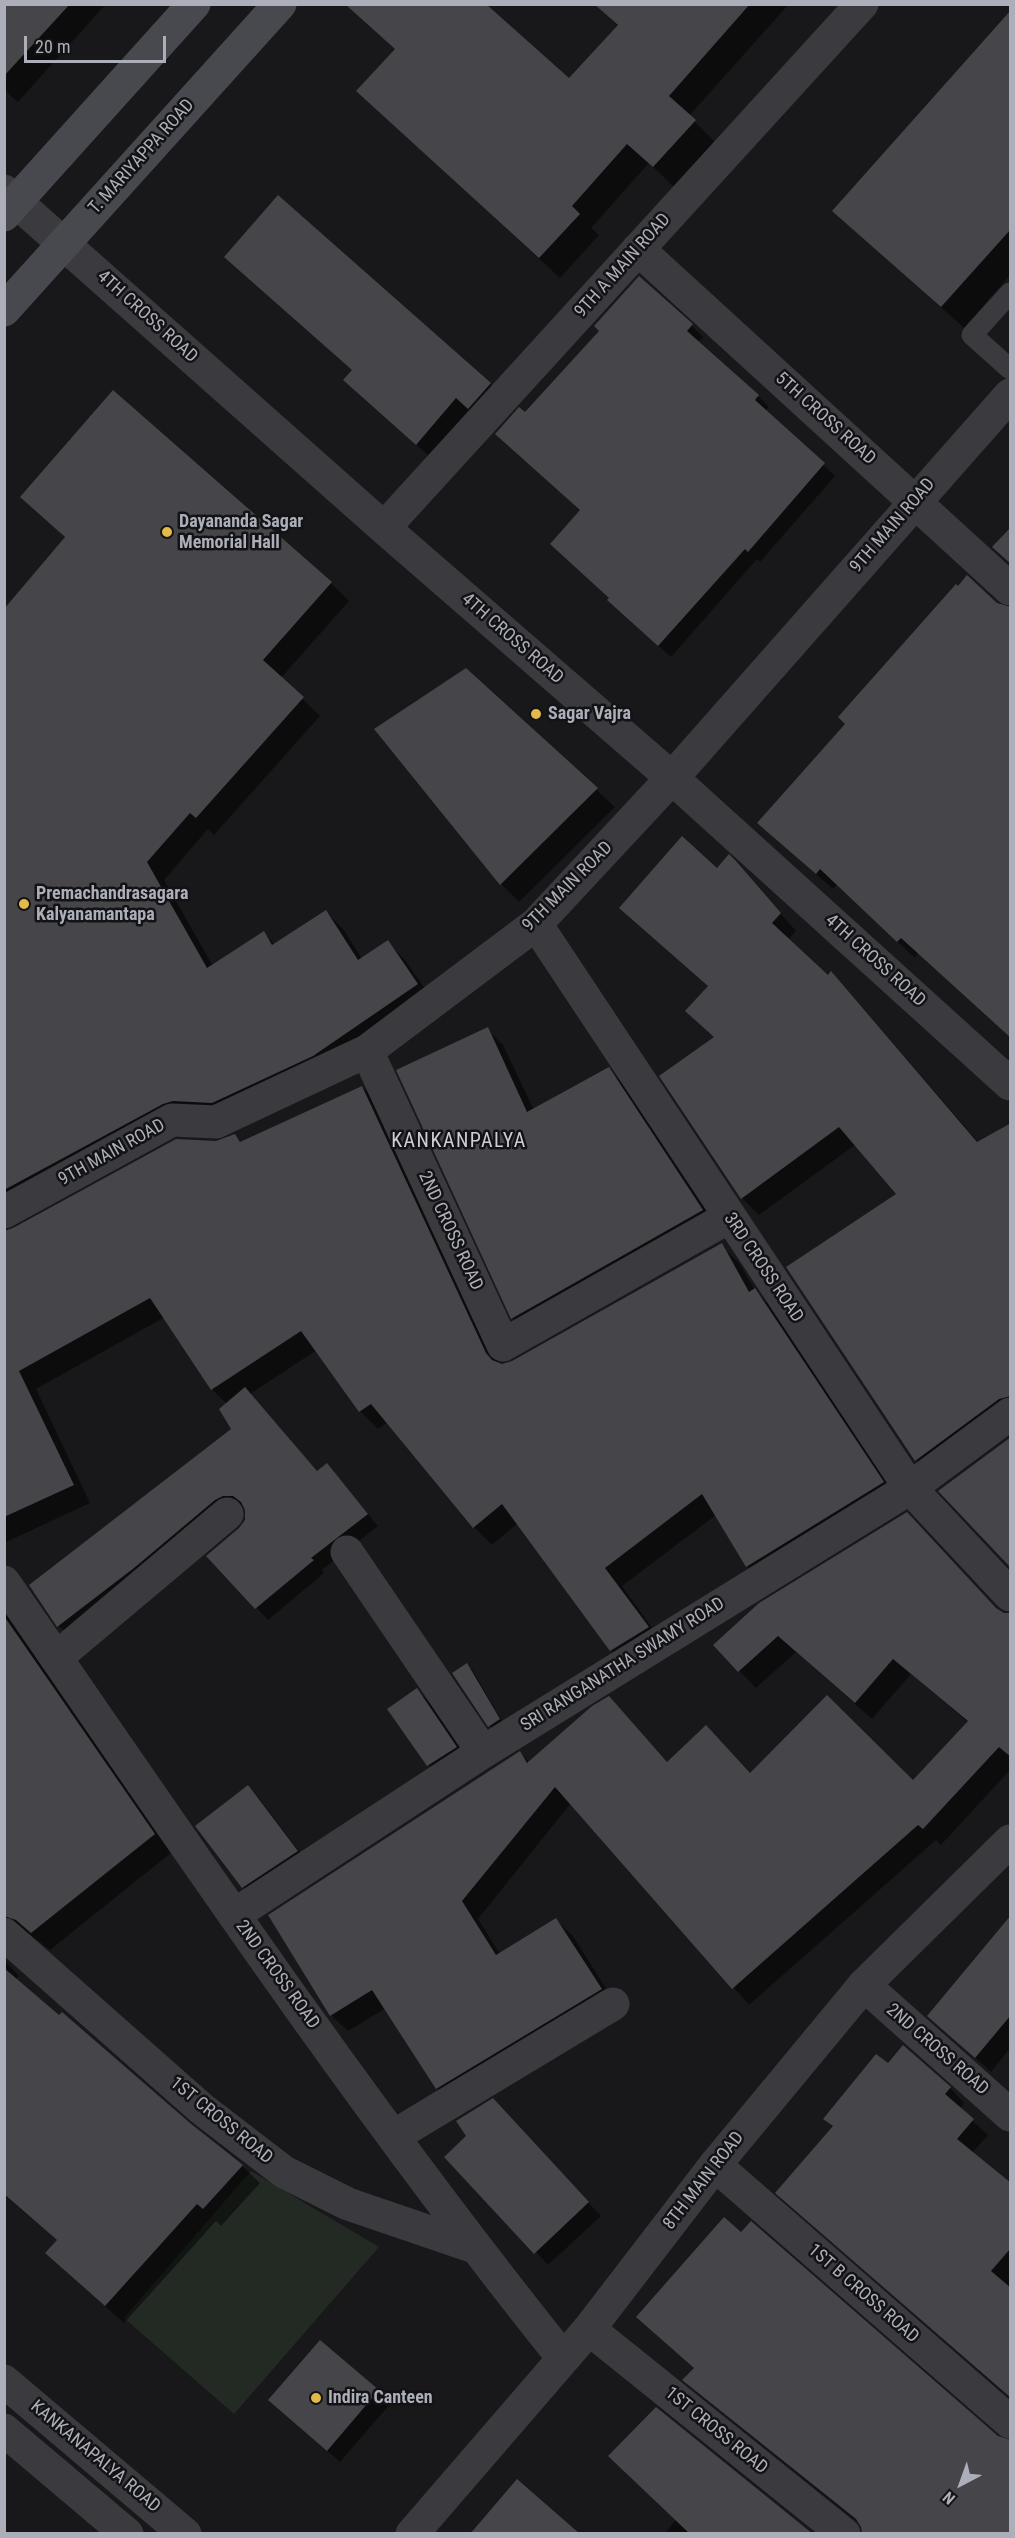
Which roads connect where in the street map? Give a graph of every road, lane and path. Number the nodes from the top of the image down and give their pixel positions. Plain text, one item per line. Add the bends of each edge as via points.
1 (194, 4) edge
2 (280, 4) edge
3 (862, 4) edge
4 (9, 203) edge
5 (65, 244) junction
6 (638, 249) junction
7 (1011, 293) edge
8 (4, 310) edge
9 (1011, 369) edge
10 (1011, 395) edge
11 (915, 501) junction
12 (384, 528) junction
13 (1011, 589) edge
14 (672, 778) junction
15 (536, 924) junction
16 (367, 1051) junction
17 (1011, 1084) edge
18 (4, 1212) edge
19 (729, 1217) junction
20 (1011, 1414) edge
21 (910, 1488) junction
22 (227, 1514) dead end
23 (347, 1552) dead end
24 (4, 1582) edge
25 (1011, 1595) edge
26 (56, 1658) junction
27 (483, 1752) junction
28 (1011, 1841) edge
29 (234, 1915) junction
30 (4, 1934) edge
31 (864, 1985) junction
32 (613, 2004) dead end
33 (1011, 2115) edge
34 (394, 2136) junction
35 (715, 2165) junction
36 (474, 2247) junction
37 (589, 2329) junction
38 (563, 2358) junction
39 (4, 2381) edge
40 (1011, 2422) edge
41 (4, 2430) edge
42 (127, 2534) edge
43 (186, 2534) edge
44 (412, 2534) edge
45 (844, 2534) edge

1 - 4 main road
2 - 5 main road, T. MARIYAPPA ROAD
3 - 6 street, 9TH A MAIN ROAD
4 - 5 street
5 - 8 main road, T. MARIYAPPA ROAD
5 - 12 street, 4TH CROSS ROAD
6 - 11 street, 5TH CROSS ROAD
6 - 12 street, 9TH A MAIN ROAD
7 - 9 lane via 972,335
10 - 11 street, 9TH MAIN ROAD
11 - 13 street, 5TH CROSS ROAD
11 - 14 street, 9TH MAIN ROAD
12 - 14 street, 4TH CROSS ROAD
14 - 15 street, 9TH MAIN ROAD
14 - 17 street, 4TH CROSS ROAD
15 - 16 street, 9TH MAIN ROAD
15 - 19 street, 3RD CROSS ROAD
16 - 18 street, 9TH MAIN ROAD via 216,1122 172,1120
16 - 19 street, 2ND CROSS ROAD via 503,1345
19 - 21 street, 3RD CROSS ROAD
20 - 21 street, SRI RANGANATHA SWAMY ROAD
21 - 25 street, 3RD CROSS ROAD
21 - 27 street, SRI RANGANATHA SWAMY ROAD
22 - 26 street
23 - 27 street
24 - 26 street, 2ND CROSS ROAD
26 - 29 street, 2ND CROSS ROAD
27 - 29 street, SRI RANGANATHA SWAMY ROAD
28 - 31 street, 8TH MAIN ROAD
29 - 34 street, 2ND CROSS ROAD
30 - 36 street, 1ST CROSS ROAD via 202,2109 284,2172 348,2204
31 - 33 street, 2ND CROSS ROAD
31 - 35 street, 8TH MAIN ROAD
32 - 34 street
34 - 36 street, 2ND CROSS ROAD
35 - 37 street, 8TH MAIN ROAD
35 - 40 street, 1ST B CROSS ROAD
36 - 38 street, 2ND CROSS ROAD
37 - 38 street, 8TH MAIN ROAD
37 - 45 street, 1ST CROSS ROAD
38 - 44 street, 8TH MAIN ROAD
39 - 43 street, KANKANAPALYA ROAD
41 - 42 street, KANKANAPALYA ROAD

